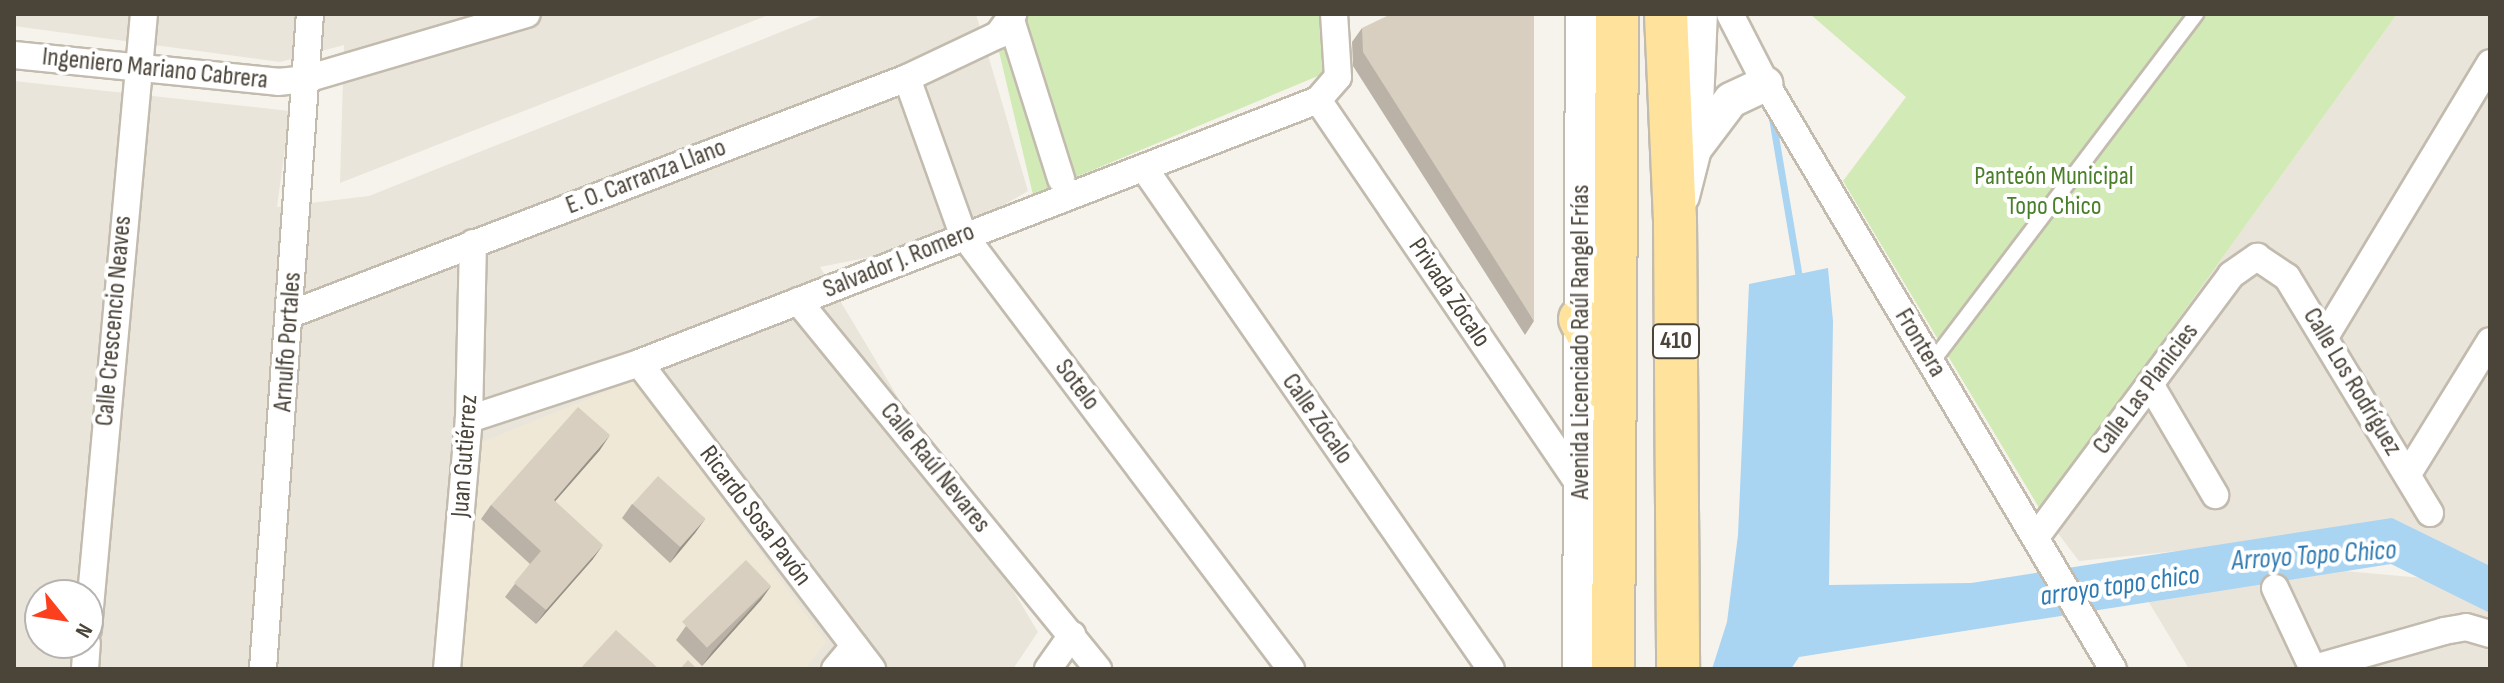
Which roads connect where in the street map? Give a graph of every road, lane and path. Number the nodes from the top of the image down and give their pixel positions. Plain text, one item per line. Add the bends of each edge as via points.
1 (144, 14) edge
2 (310, 14) edge
3 (527, 14) edge
4 (1334, 14) edge
5 (1583, 14) edge
6 (1617, 14) edge
7 (1666, 14) edge
8 (1700, 14) edge
9 (1730, 14) edge
10 (2196, 14) edge
11 (489, 19) edge
12 (1007, 23) edge
13 (14, 55) edge
14 (2490, 63) edge
15 (141, 68) junction
16 (907, 78) junction
17 (306, 79) junction
18 (1766, 84) junction
19 (1322, 97) junction
20 (1694, 149) junction
21 (1144, 168) junction
22 (1061, 179) dead end
23 (1675, 219) junction
24 (963, 234) junction
25 (473, 243) junction
26 (2266, 260) joint
27 (798, 301) junction
28 (291, 314) junction
29 (1580, 319) junction
30 (2325, 337) junction
31 (2490, 341) edge
32 (1932, 362) junction
33 (639, 363) junction
34 (2150, 384) junction
35 (469, 419) junction
36 (1617, 452) junction
37 (2408, 474) junction
38 (1581, 487) junction
39 (2215, 495) dead end
40 (2430, 513) dead end
41 (2036, 537) junction
42 (93, 579) edge
43 (2275, 588) dead end
44 (2487, 632) edge
45 (1072, 635) junction
46 (854, 646) junction
47 (263, 669) edge
48 (447, 669) edge
49 (835, 669) edge
50 (872, 669) edge
51 (1048, 669) edge
52 (1098, 669) edge
53 (1291, 669) edge
54 (1491, 669) edge
55 (1580, 669) edge
56 (1613, 669) edge
57 (1678, 669) edge
58 (2113, 669) edge
59 (2312, 669) edge

1 - 15 street, Calle Crescencio Neaves
2 - 17 street, Arnulfo Portales
3 - 11 street, Ingeniero Mariano Cabrera
4 - 19 street via 1338,77
5 - 29 street, Avenida Licenciado Raúl Rangel Frías
6 - 36 main road, 410
7 - 23 main road, 410
8 - 20 street
9 - 18 street, Frontera
10 - 32 lane
11 - 17 street, Ingeniero Mariano Cabrera
12 - 16 street, E. O. Carranza Llano
12 - 22 street
13 - 15 street, Ingeniero Mariano Cabrera
14 - 30 street
15 - 17 street, Ingeniero Mariano Cabrera via 247,80
15 - 42 street, Calle Crescencio Neaves
16 - 24 street, Sotelo
16 - 25 street, E. O. Carranza Llano
17 - 28 street, Arnulfo Portales
18 - 20 street via 1731,100
18 - 32 street, Frontera
19 - 21 street, Salvador J. Romero
19 - 38 street, Privada Zócalo
20 - 23 street
21 - 24 street, Salvador J. Romero
21 - 54 street, Calle Zócalo
23 - 57 main road, 410
24 - 27 street, Salvador J. Romero
24 - 53 street, Sotelo
25 - 28 street, E. O. Carranza Llano
25 - 35 street, Juan Gutiérrez
26 - 30 street, Calle Los Rodríguez via 2287,277
26 - 34 street, Calle Las Planicies via 2257,257 2238,266
27 - 33 street, Salvador J. Romero
27 - 45 street, Calle Raúl Nevares
28 - 47 street, Arnulfo Portales
29 - 36 main road via 1593,345 1602,411
29 - 38 street, Avenida Licenciado Raúl Rangel Frías
30 - 37 street, Calle Los Rodríguez
31 - 37 street
32 - 41 street, Frontera
33 - 35 street, Salvador J. Romero
33 - 46 street, Ricardo Sosa Pavón
34 - 39 street
34 - 41 street, Calle Las Planicies
35 - 48 street, Juan Gutiérrez
36 - 56 main road, 410
37 - 40 street, Calle Los Rodríguez
38 - 55 street, Avenida Licenciado Raúl Rangel Frías
41 - 58 street, Frontera
43 - 59 street
44 - 59 street via 2444,631
45 - 51 street
45 - 52 street, Calle Raúl Nevares
46 - 49 street
46 - 50 street, Ricardo Sosa Pavón

